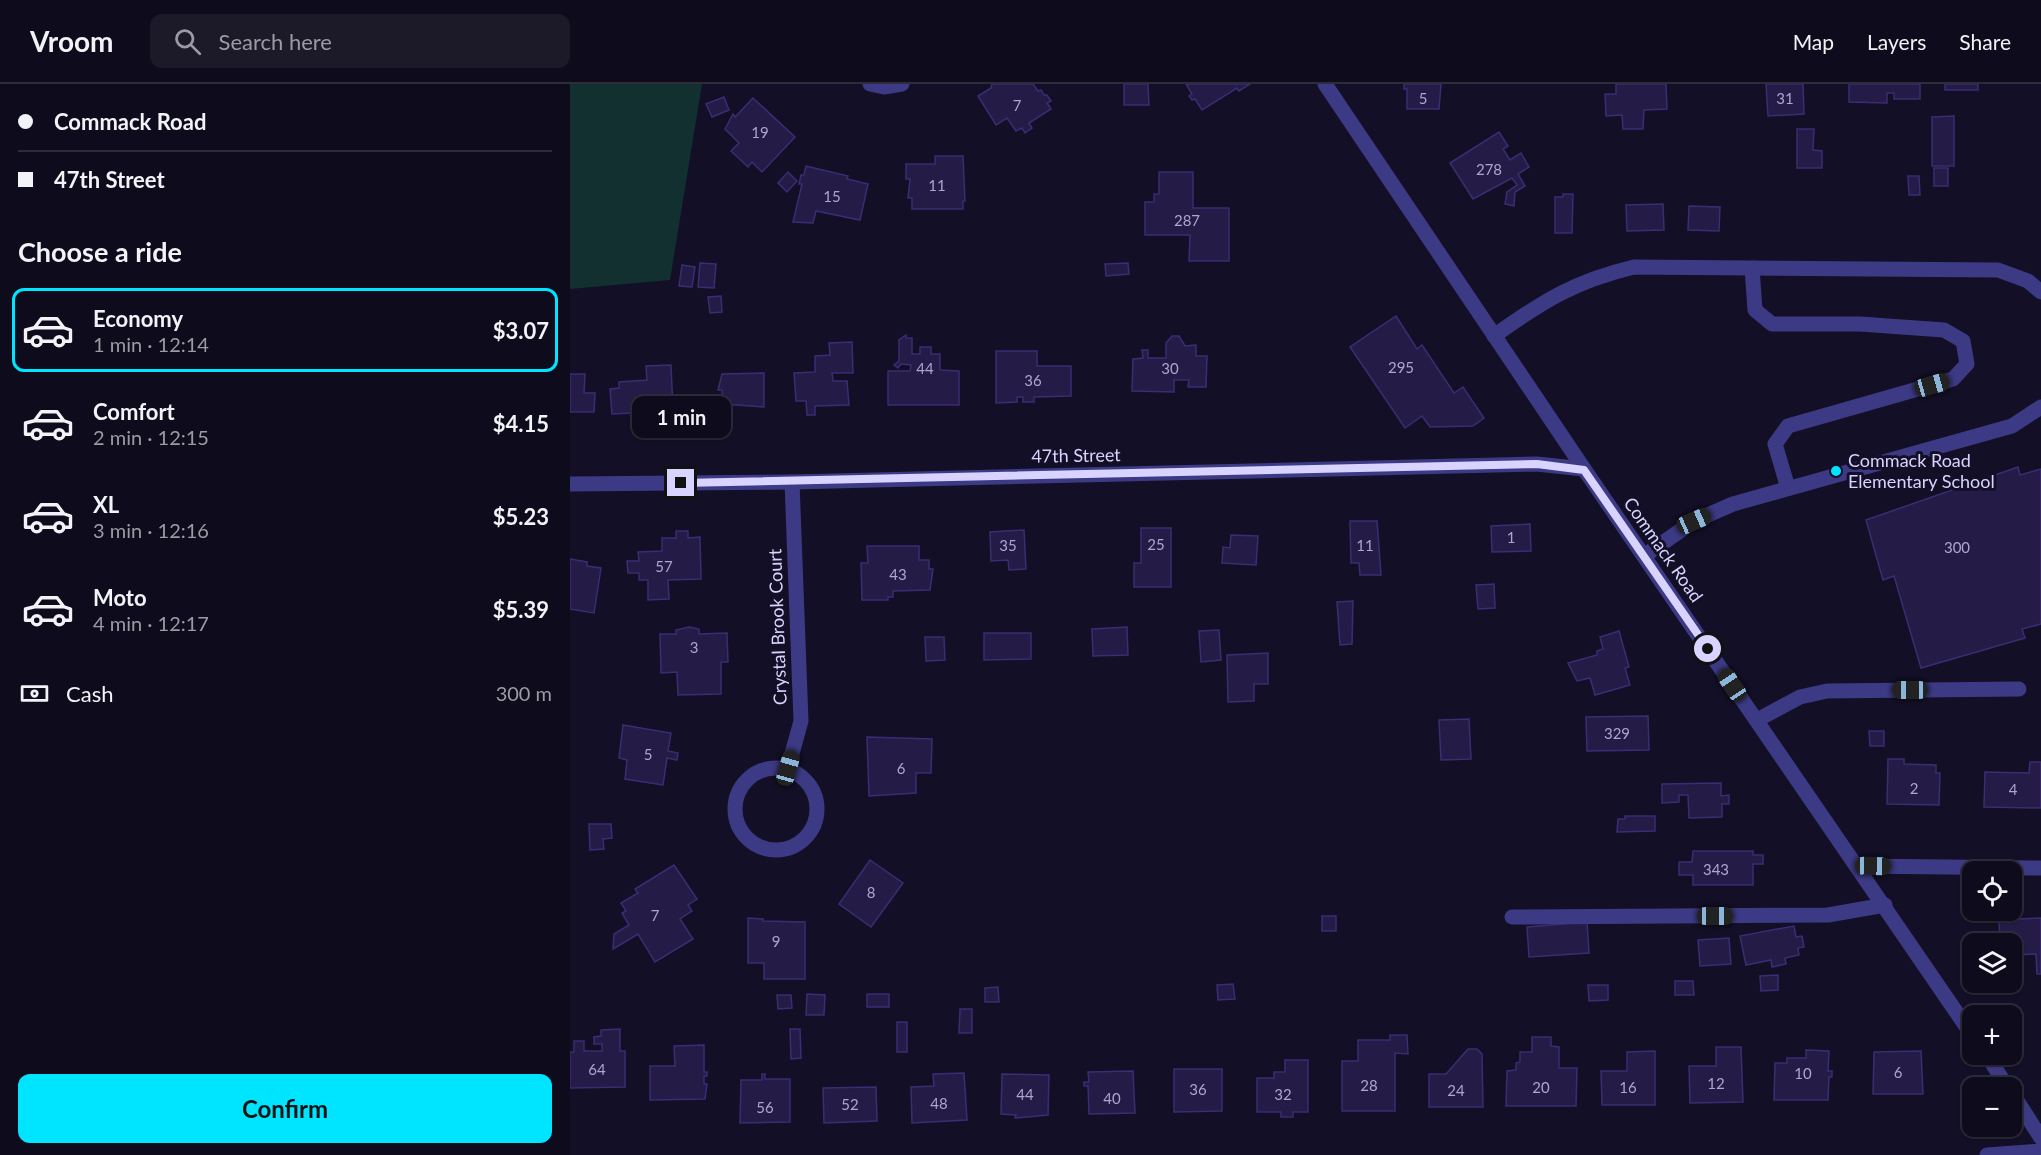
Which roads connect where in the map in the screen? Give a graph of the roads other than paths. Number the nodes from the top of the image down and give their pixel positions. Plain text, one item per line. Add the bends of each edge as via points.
1 (870, 84) edge
2 (902, 84) edge
3 (1325, 84) edge
4 (1752, 268) junction
5 (2041, 292) edge
6 (1494, 336) junction
7 (2041, 406) edge
8 (1584, 470) junction
9 (792, 482) junction
10 (570, 484) edge
11 (1788, 488) junction
12 (1644, 556) junction
13 (2019, 689) dead end
14 (1757, 720) junction
15 (788, 768) junction
16 (1858, 866) junction
17 (2041, 868) edge
18 (1885, 905) junction
19 (1512, 917) dead end
20 (1962, 1020) edge
21 (2022, 1109) edge
22 (2041, 1138) edge
23 (2041, 1151) edge
24 (1987, 1155) edge

1 - 2 street
3 - 6 street, Commack Road
4 - 5 street via 1998,270 2028,281
4 - 6 street via 1634,267 1596,276 1561,291
4 - 11 street via 1755,310 1772,324 1860,324 1944,330 1963,341 1967,364 1953,379 1788,426 1776,444
6 - 8 street, Commack Road
7 - 11 street via 2012,426
8 - 9 street, 47th Street via 1537,464
8 - 12 street, Commack Road
9 - 10 street, 47th Street
9 - 15 street, Crystal Brook Court via 801,721
11 - 12 street via 1733,504 1694,521
12 - 14 street, Commack Road
13 - 14 street via 1827,691 1800,697
14 - 16 street, Commack Road
15 - 15 street via 767,768 749,777 737,793 734,813 741,832 756,845 775,851 795,847 810,834 818,815 816,795 805,778
16 - 17 street
16 - 18 street, Commack Road
18 - 19 street via 1828,915
18 - 20 street, Commack Road
21 - 22 street
23 - 24 street

